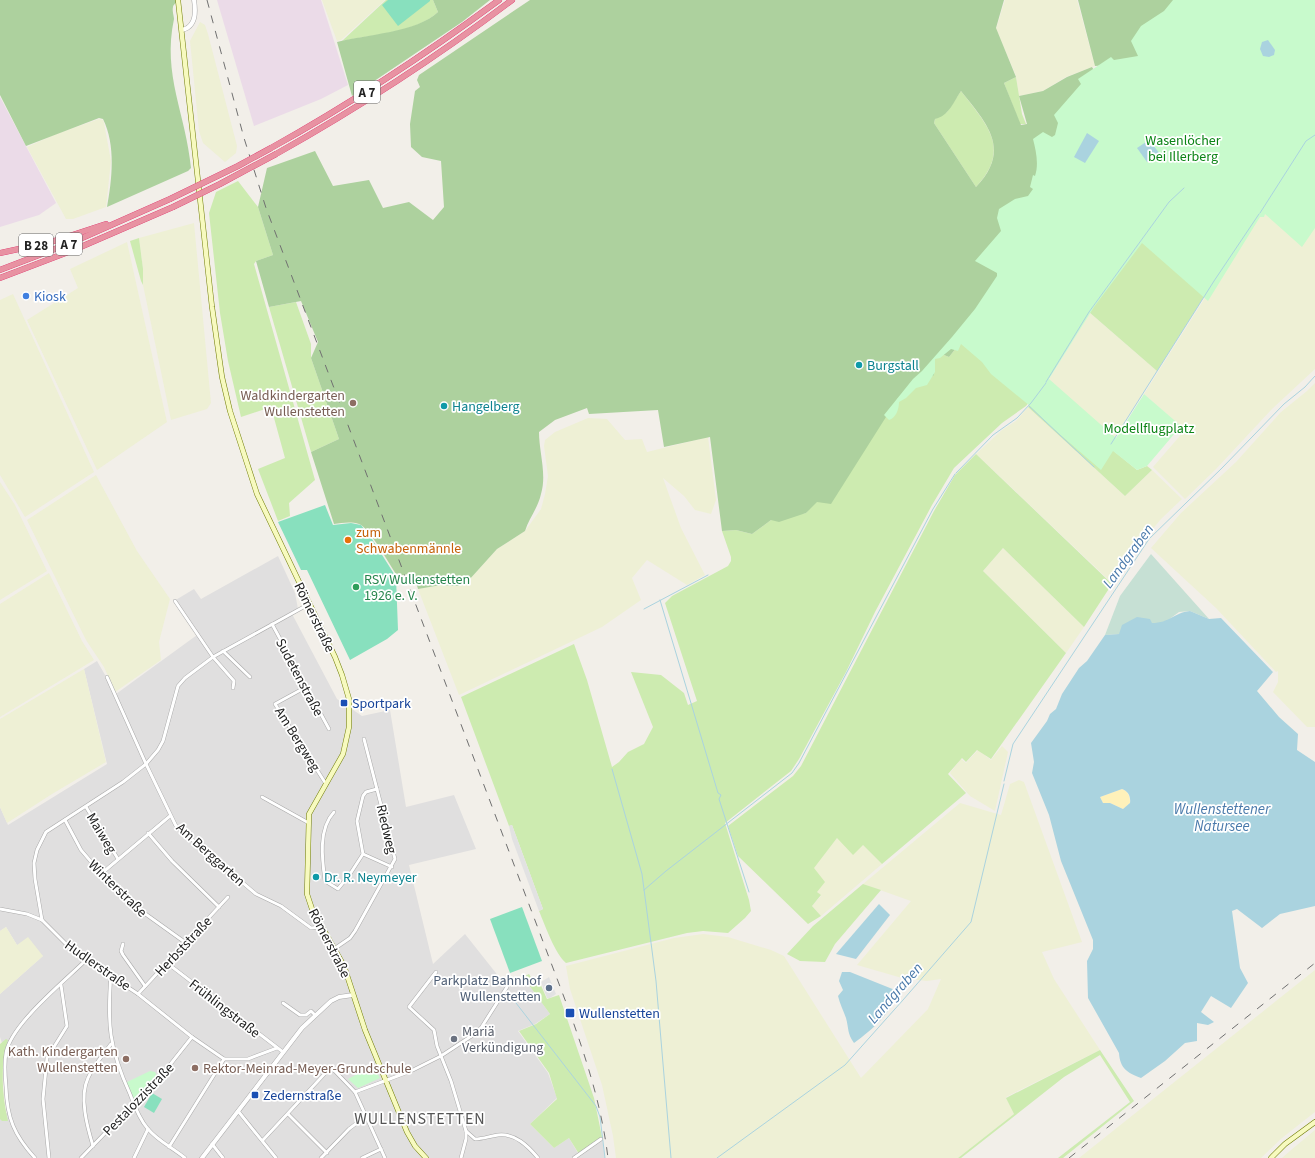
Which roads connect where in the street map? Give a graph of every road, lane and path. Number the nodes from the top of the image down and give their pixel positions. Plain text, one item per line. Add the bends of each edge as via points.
1 (178, 0) edge
2 (194, 0) edge
3 (499, 0) edge
4 (512, 0) edge
5 (182, 30) junction
6 (137, 214) junction
7 (0, 253) edge
8 (0, 270) edge
9 (0, 278) edge
10 (175, 601) dead end
11 (308, 604) junction
12 (272, 624) junction
13 (223, 651) junction
14 (213, 657) junction
15 (107, 677) dead end
16 (250, 677) dead end
17 (306, 686) junction
18 (233, 688) dead end
19 (328, 729) dead end
20 (364, 739) dead end
21 (146, 764) junction
22 (326, 784) junction
23 (377, 789) junction
24 (262, 797) dead end
25 (86, 807) junction
26 (334, 812) dead end
27 (170, 816) junction
28 (65, 820) junction
29 (307, 822) junction
30 (148, 833) junction
31 (362, 854) junction
32 (118, 859) junction
33 (392, 867) junction
34 (102, 874) junction
35 (228, 897) dead end
36 (220, 907) junction
37 (0, 909) edge
38 (42, 920) junction
39 (322, 927) junction
40 (186, 943) junction
41 (123, 944) dead end
42 (334, 949) junction
43 (87, 959) junction
44 (168, 963) junction
45 (436, 972) dead end
46 (111, 974) junction
47 (61, 985) junction
48 (145, 986) junction
49 (507, 987) dead end
50 (138, 994) junction
51 (353, 995) junction
52 (283, 1003) dead end
53 (315, 1015) junction
54 (192, 1037) junction
55 (111, 1044) junction
56 (277, 1048) junction
57 (283, 1052) junction
58 (441, 1056) junction
59 (224, 1059) junction
60 (386, 1081) junction
61 (355, 1092) junction
62 (134, 1103) junction
63 (238, 1111) junction
64 (288, 1114) junction
65 (366, 1116) junction
66 (1315, 1122) edge
67 (148, 1129) junction
68 (466, 1131) junction
69 (601, 1138) dead end
70 (263, 1140) junction
71 (212, 1144) junction
72 (93, 1146) junction
73 (169, 1147) junction
74 (381, 1149) junction
75 (327, 1153) junction
76 (35, 1158) edge
77 (49, 1158) edge
78 (81, 1158) edge
79 (134, 1158) edge
80 (184, 1158) edge
81 (202, 1158) edge
82 (223, 1158) edge
83 (276, 1158) edge
84 (321, 1158) edge
85 (362, 1158) edge
86 (385, 1158) edge
87 (426, 1158) edge
88 (461, 1158) edge
89 (538, 1158) edge
90 (574, 1158) edge
91 (1271, 1158) edge

1 - 5 main road, Römerstraße
2 - 5 street via 195,17 190,26
3 - 6 highway, A 7, bridge via 337,110 238,166
4 - 9 highway, A 7, bridge via 388,87 276,154 173,207 76,249
5 - 11 main road, Römerstraße via 222,377 249,472
6 - 7 highway, B 28 via 51,242
6 - 8 highway, A 7
10 - 14 street
11 - 12 street
11 - 22 main road, Römerstraße via 342,675 349,699 349,727 343,754
12 - 13 street
12 - 17 street, Sudetenstraße
13 - 14 street
13 - 16 street
14 - 18 street via 234,681
14 - 21 street via 178,686 164,741
15 - 21 street, Am Berggarten
17 - 19 street, Sudetenstraße
17 - 22 street, Am Bergweg via 275,704
20 - 23 street, Riedweg
21 - 25 street
21 - 27 street, Am Berggarten
22 - 29 main road, Römerstraße via 312,806
23 - 31 street via 366,792 363,796 357,821
23 - 33 street, Riedweg via 394,851
24 - 29 street
25 - 28 street
25 - 32 street, Maiweg
26 - 31 street via 327,820 323,837 325,881 338,889 341,887
27 - 30 street
27 - 39 street, Am Berggarten via 187,836 256,894 281,906 311,928
28 - 34 street, Winterstraße via 81,850
28 - 38 street via 46,832 37,850 35,879
29 - 39 main road, Römerstraße via 308,902
30 - 32 street
30 - 36 street via 172,861
31 - 33 street
32 - 34 street
33 - 42 street, Riedweg via 355,932
34 - 40 street, Winterstraße via 133,905
35 - 36 street, Herbststraße
36 - 40 street, Herbststraße
37 - 38 street via 27,914
38 - 43 street, Hudlerstraße via 63,941
39 - 42 main road, Römerstraße
40 - 44 street, Herbststraße
41 - 48 street via 123,955
42 - 51 main road, Römerstraße via 344,966
43 - 46 street, Hudlerstraße
43 - 47 street
44 - 48 street, Herbststraße
44 - 56 street, Frühlingstraße
45 - 58 street via 409,1008 434,1030
46 - 50 street, Hudlerstraße
46 - 55 street via 108,1007
47 - 76 street via 23,1021 13,1035 6,1052 8,1113 17,1136
47 - 77 street via 67,1026 47,1058 43,1099
48 - 50 street, Herbststraße
49 - 58 street via 481,1028
50 - 54 street, Hudlerstraße
51 - 53 street via 334,999
51 - 60 main road, Römerstraße
52 - 53 street via 300,1015 306,1015 311,1011
53 - 57 street
54 - 59 street, Hudlerstraße
54 - 62 street, Pestalozzistraße via 172,1063
55 - 62 street
55 - 72 street via 88,1077 84,1088 83,1097
56 - 57 street, Frühlingstraße
56 - 59 street via 248,1059
57 - 63 street
58 - 60 street
58 - 68 street
59 - 73 street
60 - 61 street
60 - 87 main road, Römerstraße via 407,1132
61 - 64 street via 331,1066
61 - 65 street
62 - 67 street
62 - 72 street, Pestalozzistraße
63 - 70 street
63 - 71 street
64 - 70 street
64 - 75 street
65 - 74 street
65 - 75 street via 349,1129
66 - 91 main road
67 - 73 street
67 - 79 street
68 - 88 street
68 - 89 street via 476,1139 499,1135 512,1136
69 - 90 street
70 - 83 street
71 - 81 street
71 - 82 street
72 - 78 street, Pestalozzistraße
73 - 80 street
74 - 85 street
74 - 86 street
75 - 84 street

